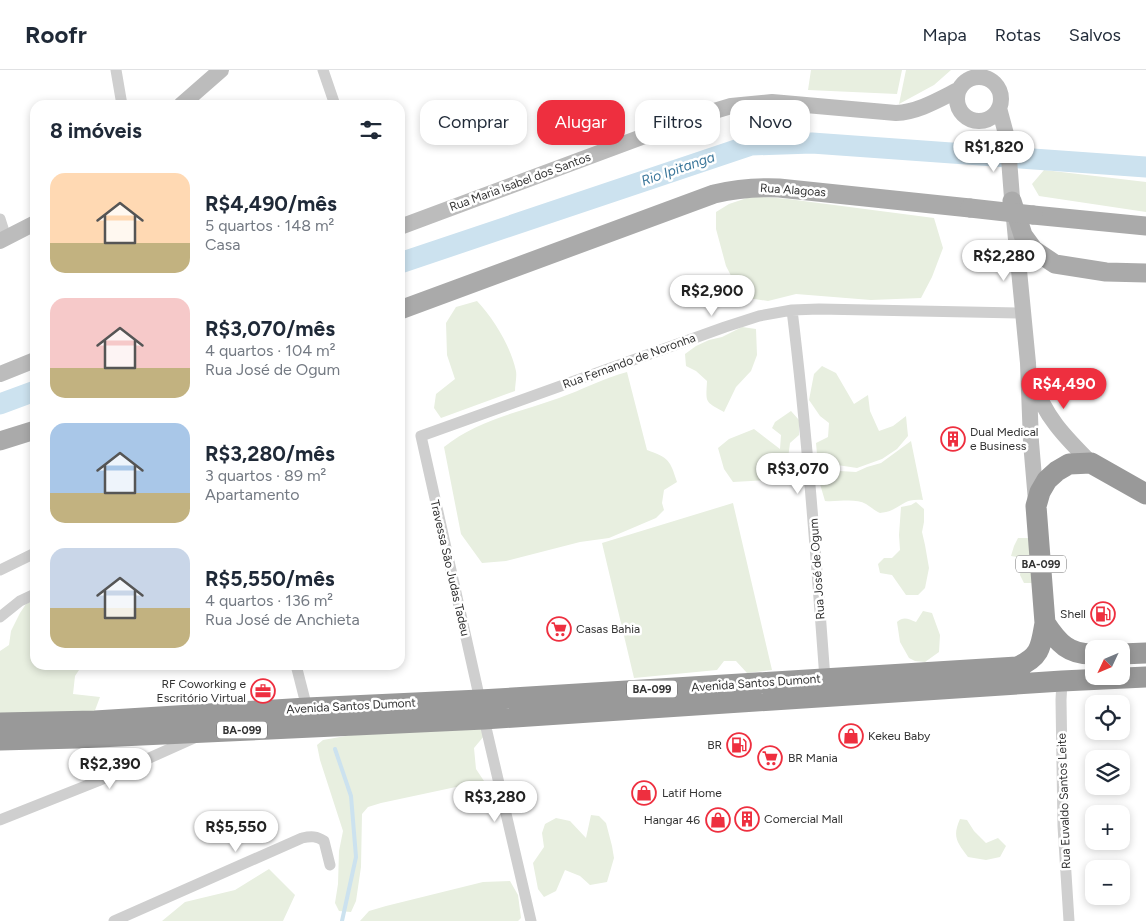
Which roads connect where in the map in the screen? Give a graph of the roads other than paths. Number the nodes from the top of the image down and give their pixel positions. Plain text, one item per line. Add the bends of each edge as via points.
1 (116, 70) edge
2 (220, 70) edge
3 (323, 70) edge
4 (1002, 70) edge
5 (966, 80) edge
6 (999, 90) junction
7 (121, 100) edge
8 (187, 100) edge
9 (333, 100) edge
10 (999, 108) junction
11 (982, 121) junction
12 (1007, 140) junction
13 (1012, 199) junction
14 (0, 219) edge
15 (405, 225) edge
16 (30, 226) edge
17 (1146, 226) edge
18 (3, 239) edge
19 (1146, 273) edge
20 (405, 308) edge
21 (792, 310) junction
22 (1023, 313) junction
23 (30, 362) edge
24 (1028, 363) junction
25 (0, 374) edge
26 (30, 431) edge
27 (421, 436) joint
28 (0, 440) edge
29 (1091, 463) junction
30 (1146, 494) edge
31 (1036, 506) junction
32 (30, 555) edge
33 (0, 570) edge
34 (30, 596) edge
35 (0, 617) edge
36 (1045, 623) junction
37 (1146, 653) edge
38 (1085, 654) edge
39 (1130, 654) edge
40 (297, 670) edge
41 (1146, 677) edge
42 (825, 679) junction
43 (1062, 681) junction
44 (307, 708) junction
45 (482, 709) junction
46 (0, 723) edge
47 (207, 732) junction
48 (0, 740) edge
49 (0, 820) edge
50 (330, 865) dead end
51 (114, 921) edge
52 (532, 921) edge
53 (1069, 921) edge

1 - 7 street
2 - 8 street
3 - 9 street
4 - 6 street
5 - 6 street via 984,78
5 - 11 street via 957,102 968,118
5 - 15 street, Rua Maria Isabel dos Santos via 930,104 906,113 772,102 731,106
6 - 10 street
10 - 11 street via 989,119
10 - 12 street
11 - 12 street via 994,125
12 - 13 street
13 - 19 main road via 1023,235 1034,250 1056,264 1106,272
13 - 22 street
14 - 18 street
16 - 18 street
17 - 20 main road, Rua Alagoas, bridge via 756,187 714,194
21 - 22 street, Rua Fernando de Noronha
21 - 27 street, Rua Fernando de Noronha via 725,327
21 - 42 street, Rua José de Ogum via 813,516
22 - 24 street
23 - 25 street
24 - 29 street via 1035,387 1056,426
24 - 31 street
26 - 28 main road
27 - 45 street, Travessa São Judas Tadeu
29 - 30 highway
29 - 31 highway, Avenida Santos Dumont / BA-099 via 1070,464 1057,471 1044,485
31 - 36 highway, Avenida Santos Dumont / BA-099
32 - 33 street
34 - 35 street
36 - 38 highway via 1060,644
36 - 42 highway, Avenida Santos Dumont / BA-099 via 1037,654 1017,667
37 - 39 highway
40 - 44 street
41 - 43 highway, Avenida Santos Dumont / BA-099
42 - 45 highway, Avenida Santos Dumont / BA-099
43 - 45 highway, Avenida Santos Dumont / BA-099
43 - 53 street, Rua Euvaldo Santos Leite via 1062,826
44 - 45 highway, Avenida Santos Dumont / BA-099
44 - 46 highway, Avenida Santos Dumont / BA-099 via 95,721
45 - 47 highway, Avenida Santos Dumont / BA-099
45 - 52 street, Travessa São Judas Tadeu
47 - 48 highway, Avenida Santos Dumont / BA-099
47 - 49 street
50 - 51 street via 324,841 318,837 302,838

